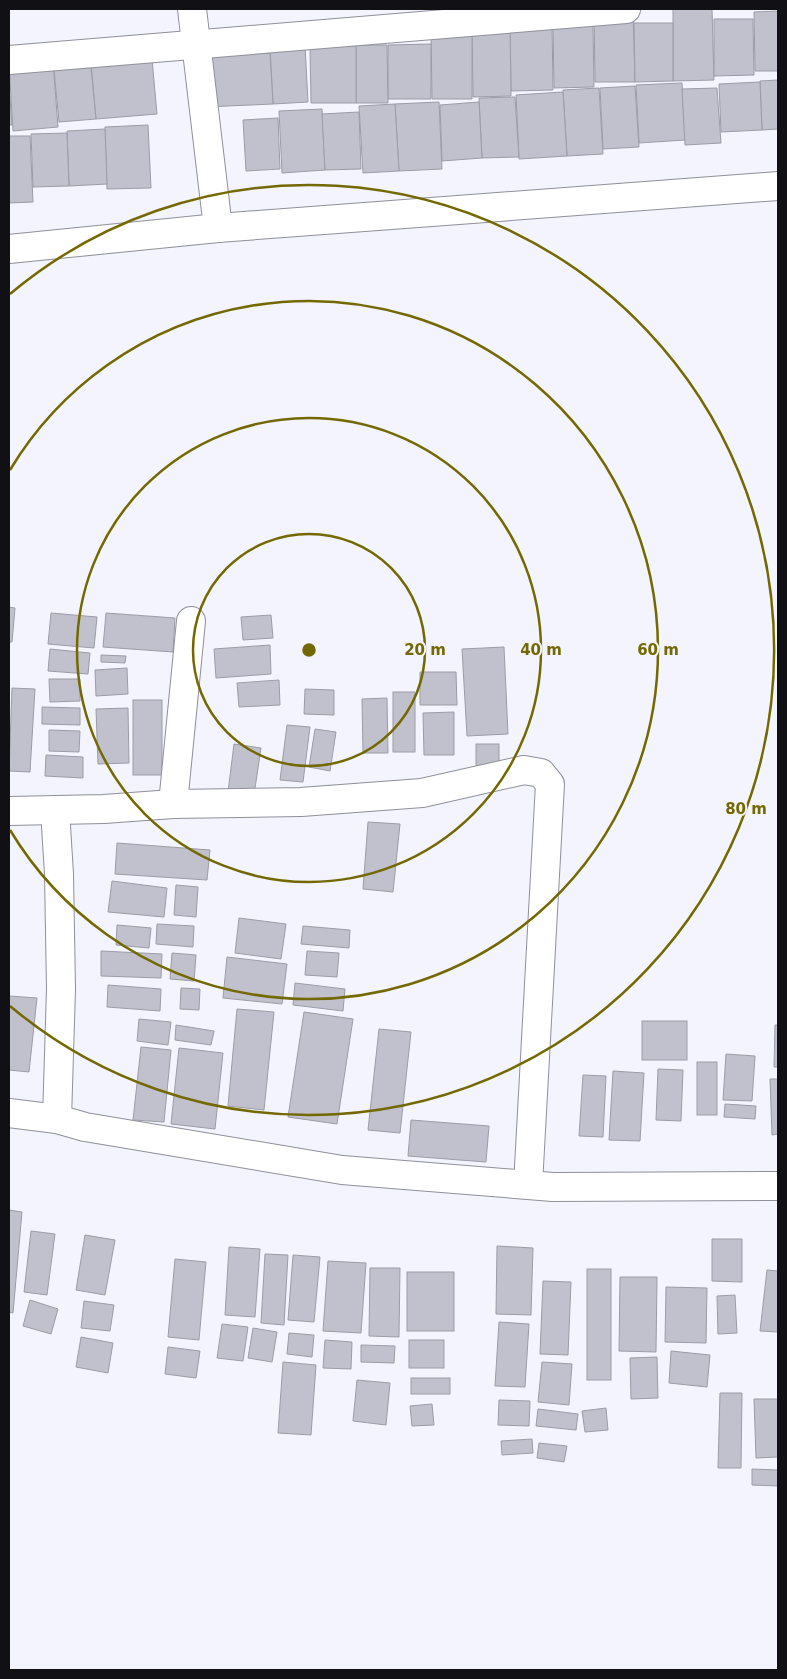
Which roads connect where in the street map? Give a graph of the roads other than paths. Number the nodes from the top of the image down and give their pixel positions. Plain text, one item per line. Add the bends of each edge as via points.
1 (192, 9) edge
2 (626, 9) edge
3 (195, 44) junction
4 (9, 60) edge
5 (778, 186) edge
6 (218, 228) junction
7 (9, 249) edge
8 (191, 621) dead end
9 (173, 804) junction
10 (54, 810) junction
11 (9, 811) edge
12 (9, 1113) edge
13 (57, 1119) junction
14 (528, 1185) junction
15 (778, 1186) edge

1 - 3 street
2 - 3 street
3 - 4 street
3 - 6 street
5 - 6 street
6 - 7 street
8 - 9 street
9 - 10 street
9 - 14 street via 301,802 422,793 524,770 541,773 550,784
10 - 11 street
10 - 13 street via 61,989
12 - 13 street
13 - 14 street via 85,1127 342,1170
14 - 15 street

